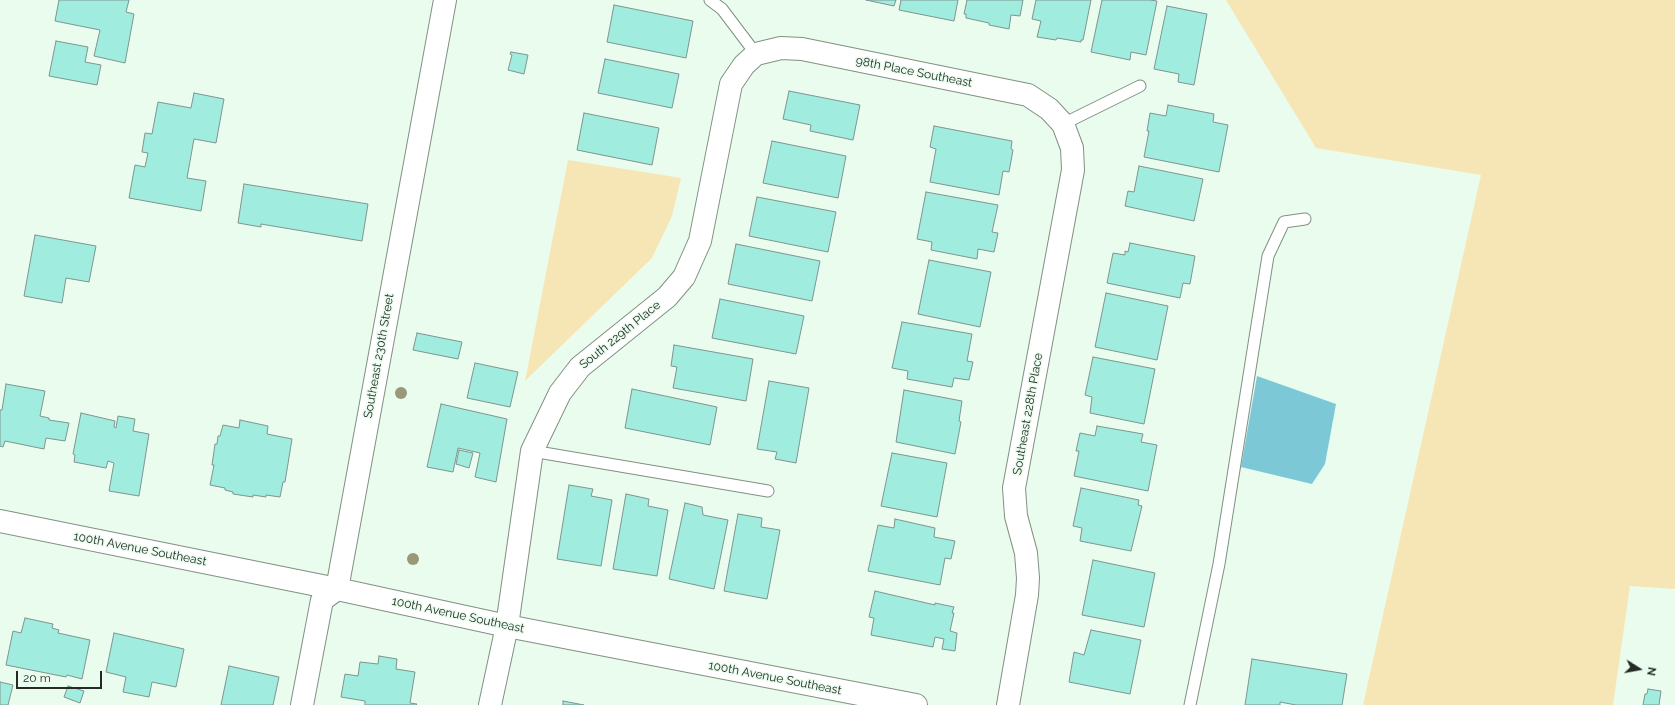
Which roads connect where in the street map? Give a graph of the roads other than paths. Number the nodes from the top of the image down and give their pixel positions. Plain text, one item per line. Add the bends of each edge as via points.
1 (445, 0) edge
2 (710, 0) edge
3 (756, 54) junction
4 (1140, 86) dead end
5 (1063, 124) junction
6 (1305, 219) dead end
7 (532, 451) junction
8 (768, 491) dead end
9 (0, 521) edge
10 (337, 589) junction
11 (506, 626) junction
12 (302, 705) edge
13 (490, 705) edge
14 (916, 705) edge
15 (1008, 705) edge
16 (1190, 705) edge

1 - 10 street, Southeast 230th Street
2 - 3 lane via 722,9
3 - 5 street, 98th Place Southeast via 781,48 802,49 1028,95 1050,109
3 - 7 street, South 229th Place via 730,84 700,241 684,277 667,297 580,367 560,393
4 - 5 lane
5 - 15 street, Southeast 228th Place via 1072,148 1073,170 1014,488 1016,516 1026,553 1028,578
6 - 16 lane via 1284,222 1268,256 1219,564
7 - 8 lane
7 - 11 street, South 229th Place
9 - 10 street, 100th Avenue Southeast
10 - 11 street, 100th Avenue Southeast
10 - 12 street via 322,600
11 - 13 street, South 229th Place
11 - 14 street, 100th Avenue Southeast

